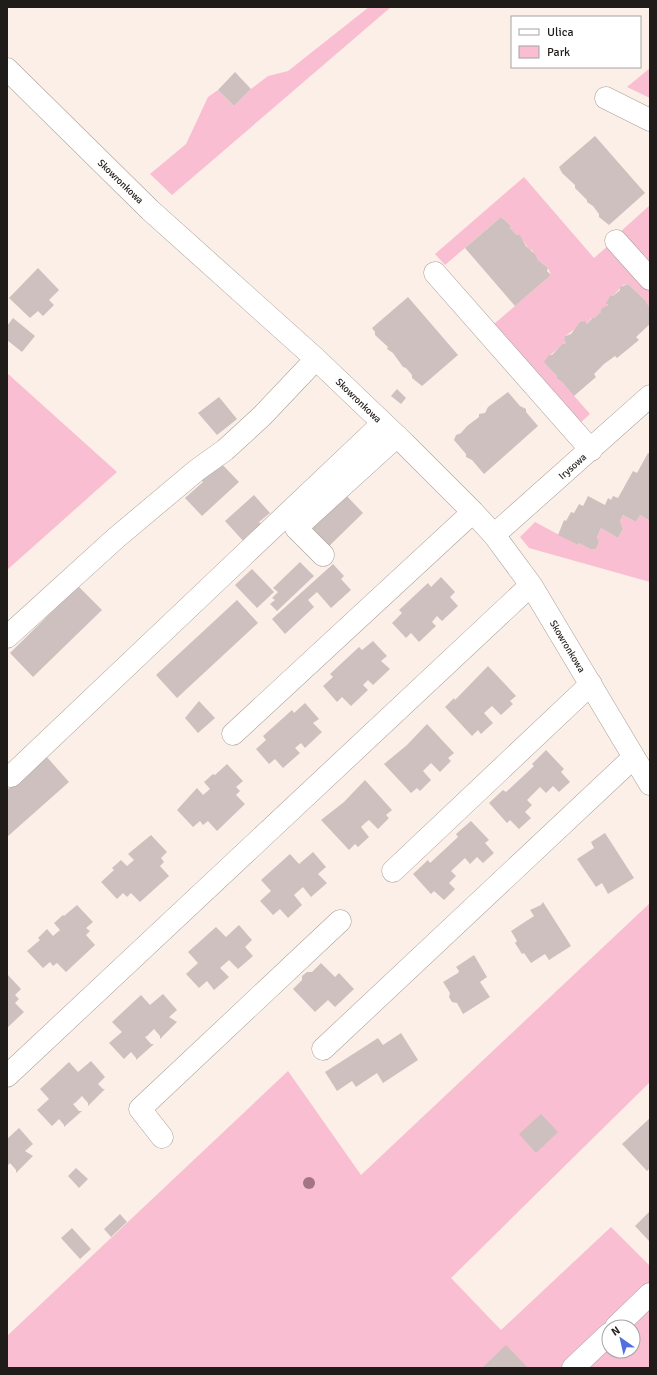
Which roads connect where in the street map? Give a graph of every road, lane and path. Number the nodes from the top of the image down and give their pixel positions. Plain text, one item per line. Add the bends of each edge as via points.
1 (7, 69) edge
2 (606, 98) dead end
3 (650, 120) edge
4 (616, 241) dead end
5 (435, 273) dead end
6 (650, 279) edge
7 (316, 359) junction
8 (650, 396) edge
9 (390, 430) junction
10 (591, 450) junction
11 (467, 506) junction
12 (494, 535) junction
13 (323, 555) dead end
14 (531, 584) junction
15 (7, 637) edge
16 (293, 664) dead end
17 (591, 684) junction
18 (233, 734) dead end
19 (634, 757) junction
20 (11, 776) dead end
21 (650, 784) edge
22 (393, 871) dead end
23 (340, 921) dead end
24 (323, 1049) dead end
25 (7, 1076) edge
26 (162, 1137) dead end
27 (650, 1294) edge
28 (624, 1319) edge
29 (601, 1342) edge
30 (573, 1368) edge

1 - 7 street, Skowronkowa via 150,210
2 - 3 street
4 - 6 street
5 - 10 street
7 - 9 street, Skowronkowa
7 - 15 street via 262,416 230,445 116,538
8 - 10 street, Irysowa
9 - 11 street, Skowronkowa
9 - 13 street via 296,528
9 - 20 street
10 - 12 street, Irysowa
11 - 12 street, Skowronkowa
11 - 16 street
11 - 18 street
12 - 14 street, Skowronkowa
14 - 17 street, Skowronkowa
14 - 25 street
17 - 19 street, Skowronkowa
17 - 22 street
19 - 21 street, Skowronkowa
19 - 24 street
23 - 26 street via 140,1108
27 - 28 street
29 - 30 street

